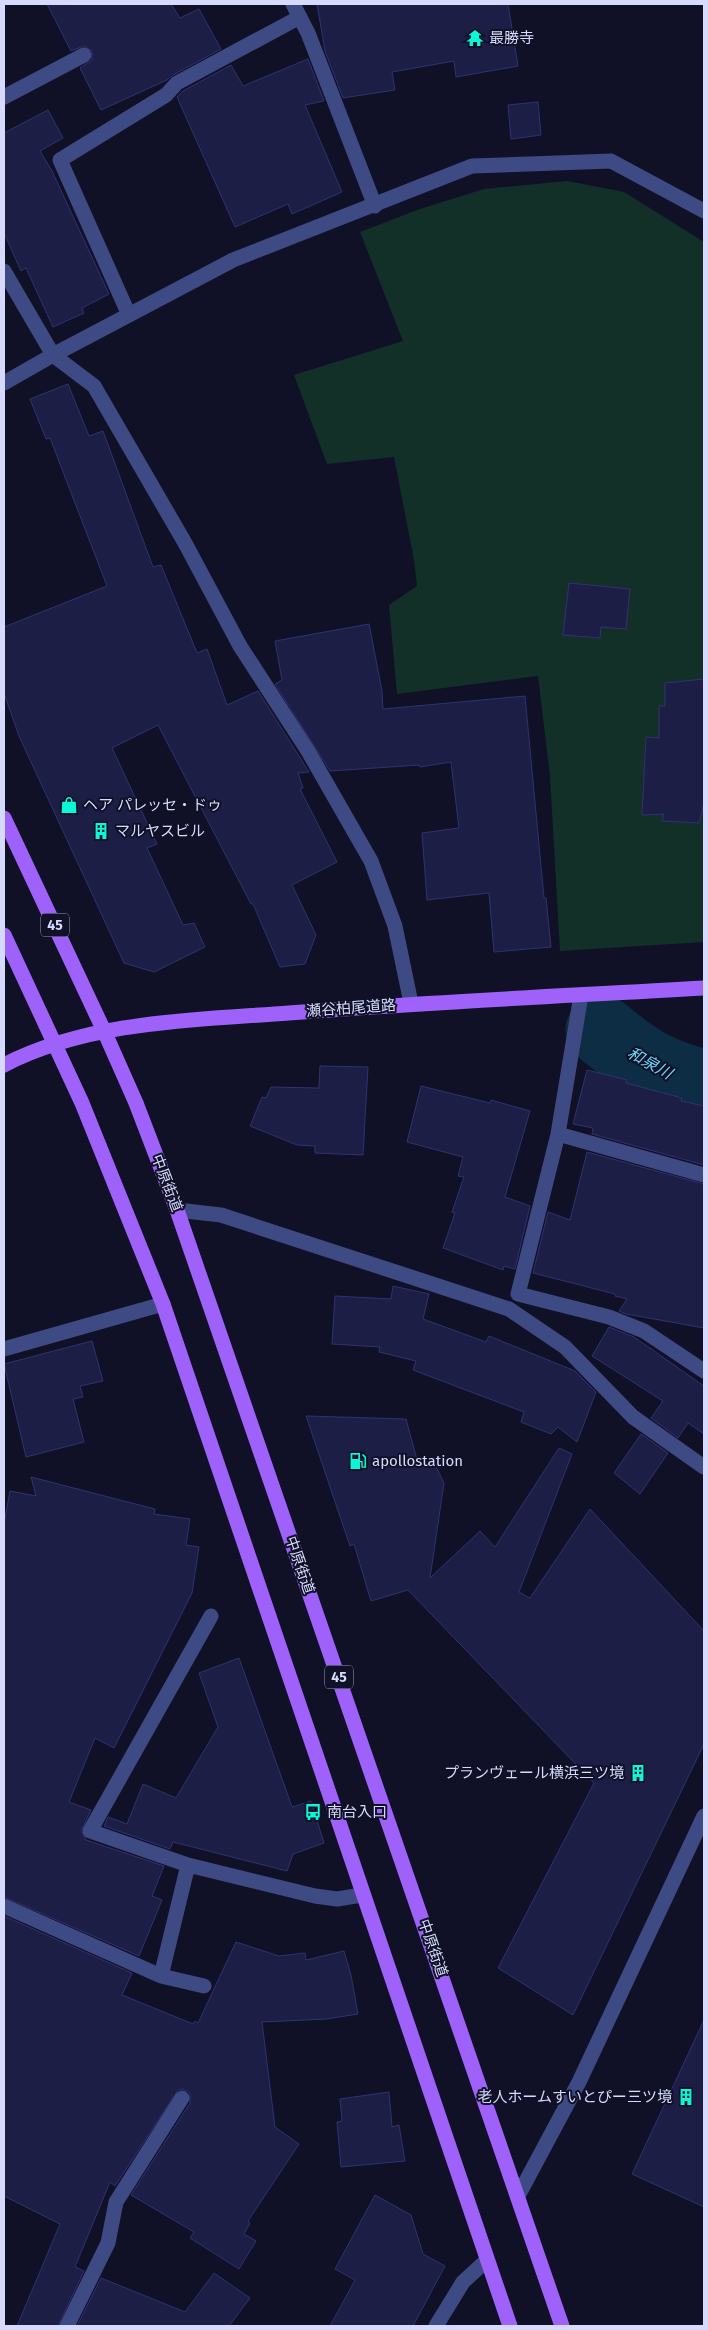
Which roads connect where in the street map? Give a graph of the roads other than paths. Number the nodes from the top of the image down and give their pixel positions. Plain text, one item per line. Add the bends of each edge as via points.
1 (296, 10) edge
2 (84, 55) dead end
3 (4, 97) edge
4 (375, 206) junction
5 (704, 211) edge
6 (4, 271) edge
7 (128, 315) junction
8 (53, 355) junction
9 (4, 384) edge
10 (4, 818) edge
11 (4, 935) edge
12 (704, 988) edge
13 (582, 995) junction
14 (411, 1004) junction
15 (106, 1033) junction
16 (55, 1044) junction
17 (4, 1065) edge
18 (558, 1134) junction
19 (704, 1175) edge
20 (177, 1210) junction
21 (518, 1294) junction
22 (163, 1304) junction
23 (509, 1309) junction
24 (4, 1349) edge
25 (704, 1371) edge
26 (704, 1468) edge
27 (211, 1616) dead end
28 (704, 1816) edge
29 (188, 1865) junction
30 (362, 1895) junction
31 (4, 1906) edge
32 (161, 1976) junction
33 (204, 1986) dead end
34 (182, 2098) dead end
35 (518, 2196) junction
36 (487, 2260) junction
37 (67, 2326) edge
38 (436, 2326) edge
39 (510, 2326) edge
40 (562, 2326) edge

1 - 4 street via 308,33
1 - 7 street via 60,160
2 - 3 street
4 - 5 street via 472,166 611,162
4 - 7 street via 233,260
6 - 8 street
7 - 8 street
8 - 9 street
8 - 14 street via 94,386 240,646 308,751 371,861 395,926
10 - 15 main road, 中原街道 / 45
11 - 16 main road
12 - 13 main road, 瀬谷柏尾道路
13 - 14 main road, 瀬谷柏尾道路
13 - 18 street
14 - 15 main road, 瀬谷柏尾道路 via 194,1020
15 - 16 main road, 瀬谷柏尾道路
15 - 20 main road, 中原街道 / 45
16 - 17 main road, 瀬谷柏尾道路
16 - 22 main road
18 - 19 street
18 - 21 street
20 - 23 street via 222,1215
20 - 35 main road, 中原街道 / 45
21 - 23 street
21 - 25 street via 609,1317 644,1331
22 - 24 street
22 - 30 main road
23 - 26 street via 565,1347 633,1417
27 - 29 street via 90,1831
28 - 35 street via 579,2082
29 - 30 street via 315,1896 337,1899
29 - 32 street
30 - 36 main road
31 - 32 street
32 - 33 street
34 - 37 street via 116,2202 108,2243
35 - 40 main road, 中原街道 / 45
36 - 38 street via 463,2282
36 - 39 main road

